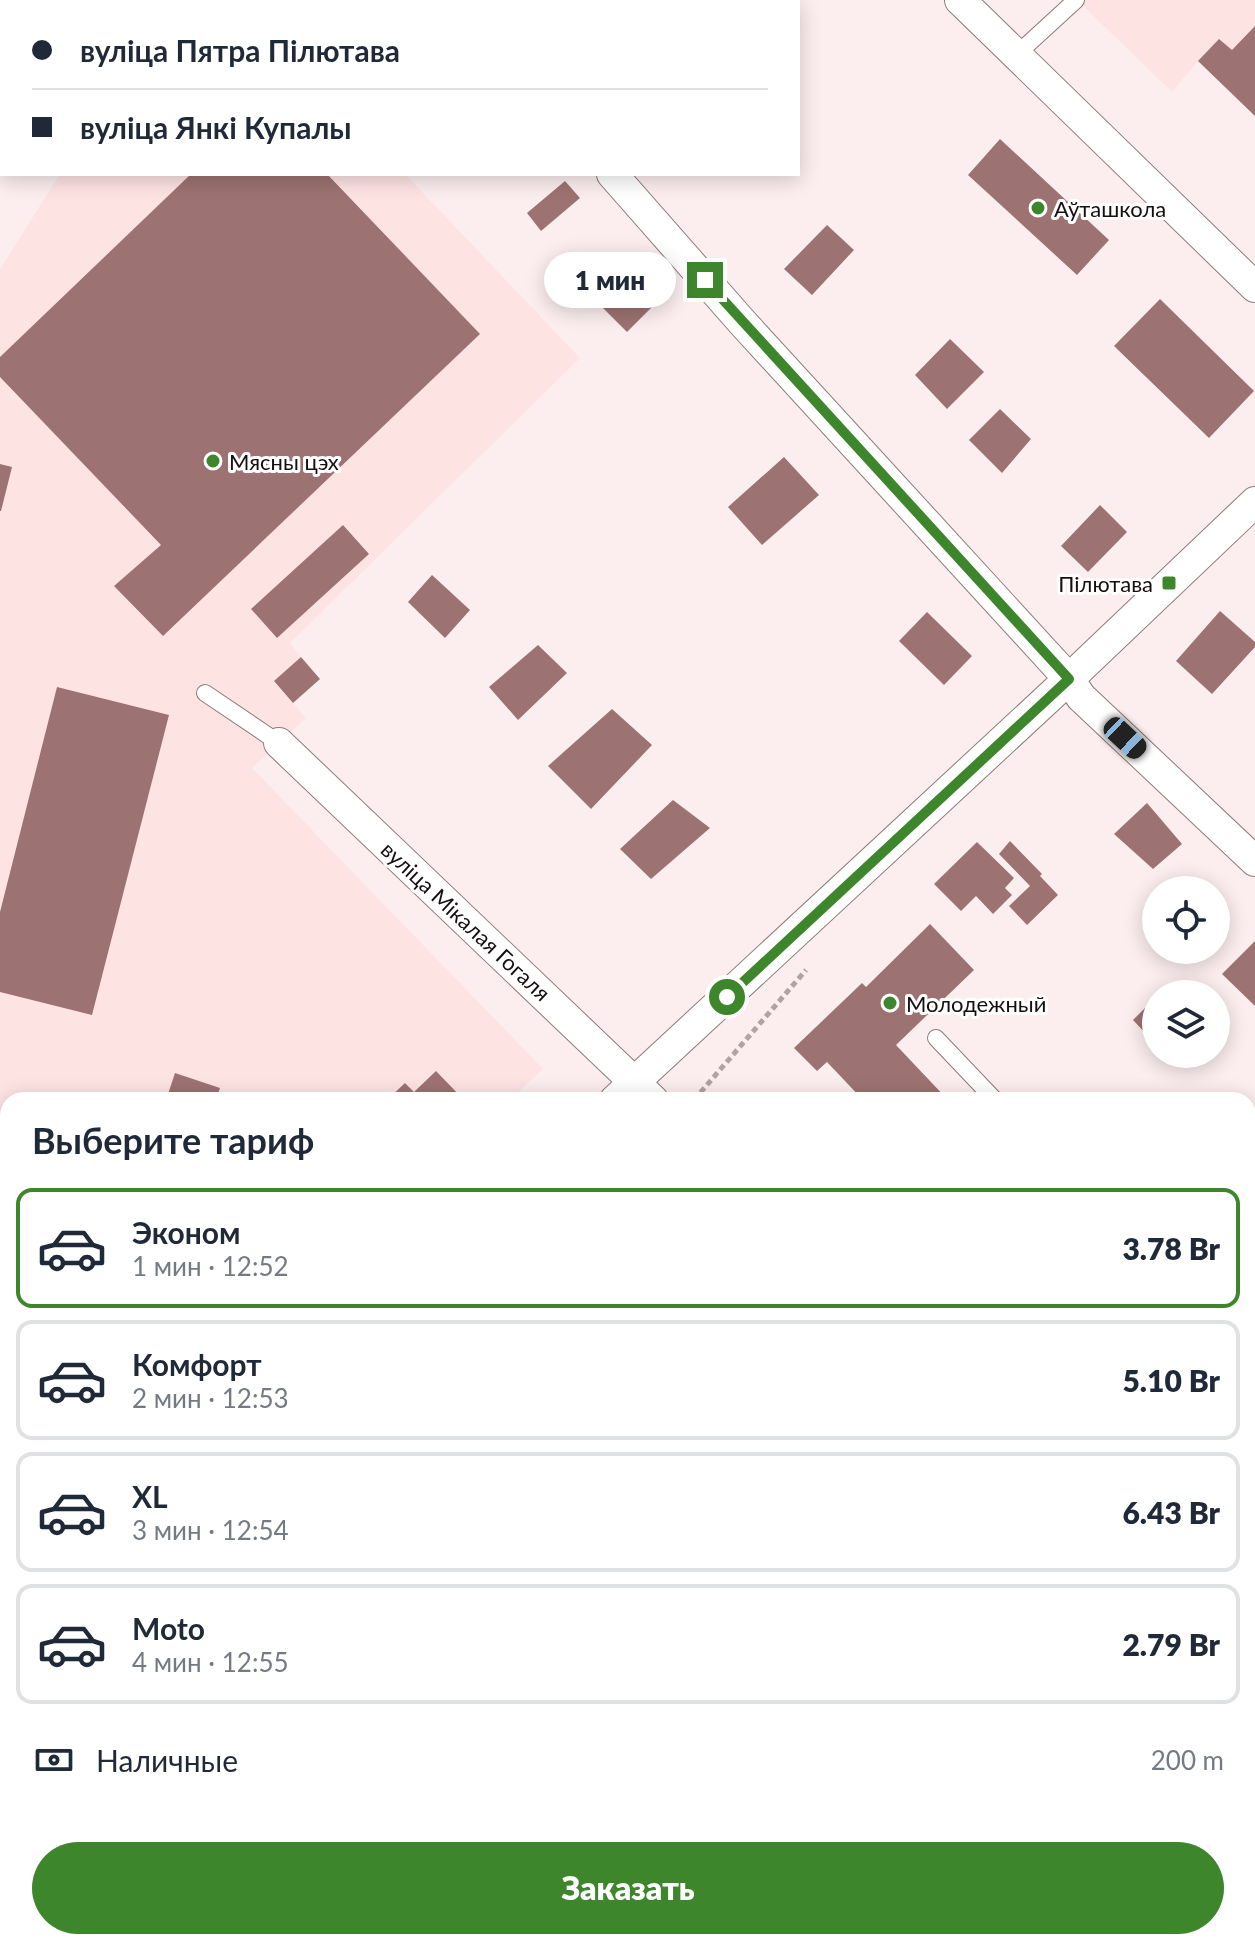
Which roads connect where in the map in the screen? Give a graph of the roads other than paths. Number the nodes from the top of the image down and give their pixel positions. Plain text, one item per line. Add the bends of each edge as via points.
1 (960, 0) edge
2 (1076, 0) edge
3 (1016, 55) junction
4 (614, 176) edge
5 (1255, 287) edge
6 (1255, 502) edge
7 (1069, 679) junction
8 (205, 693) dead end
9 (279, 743) joint
10 (1255, 861) edge
11 (936, 1038) dead end
12 (633, 1092) edge
13 (637, 1092) edge
14 (987, 1092) edge

1 - 3 street
2 - 3 lane
3 - 5 street
4 - 7 street
6 - 7 street
7 - 10 street via 1081,697
7 - 13 street
8 - 9 lane
9 - 12 street, вуліца Мікалая Гогаля
11 - 14 lane

